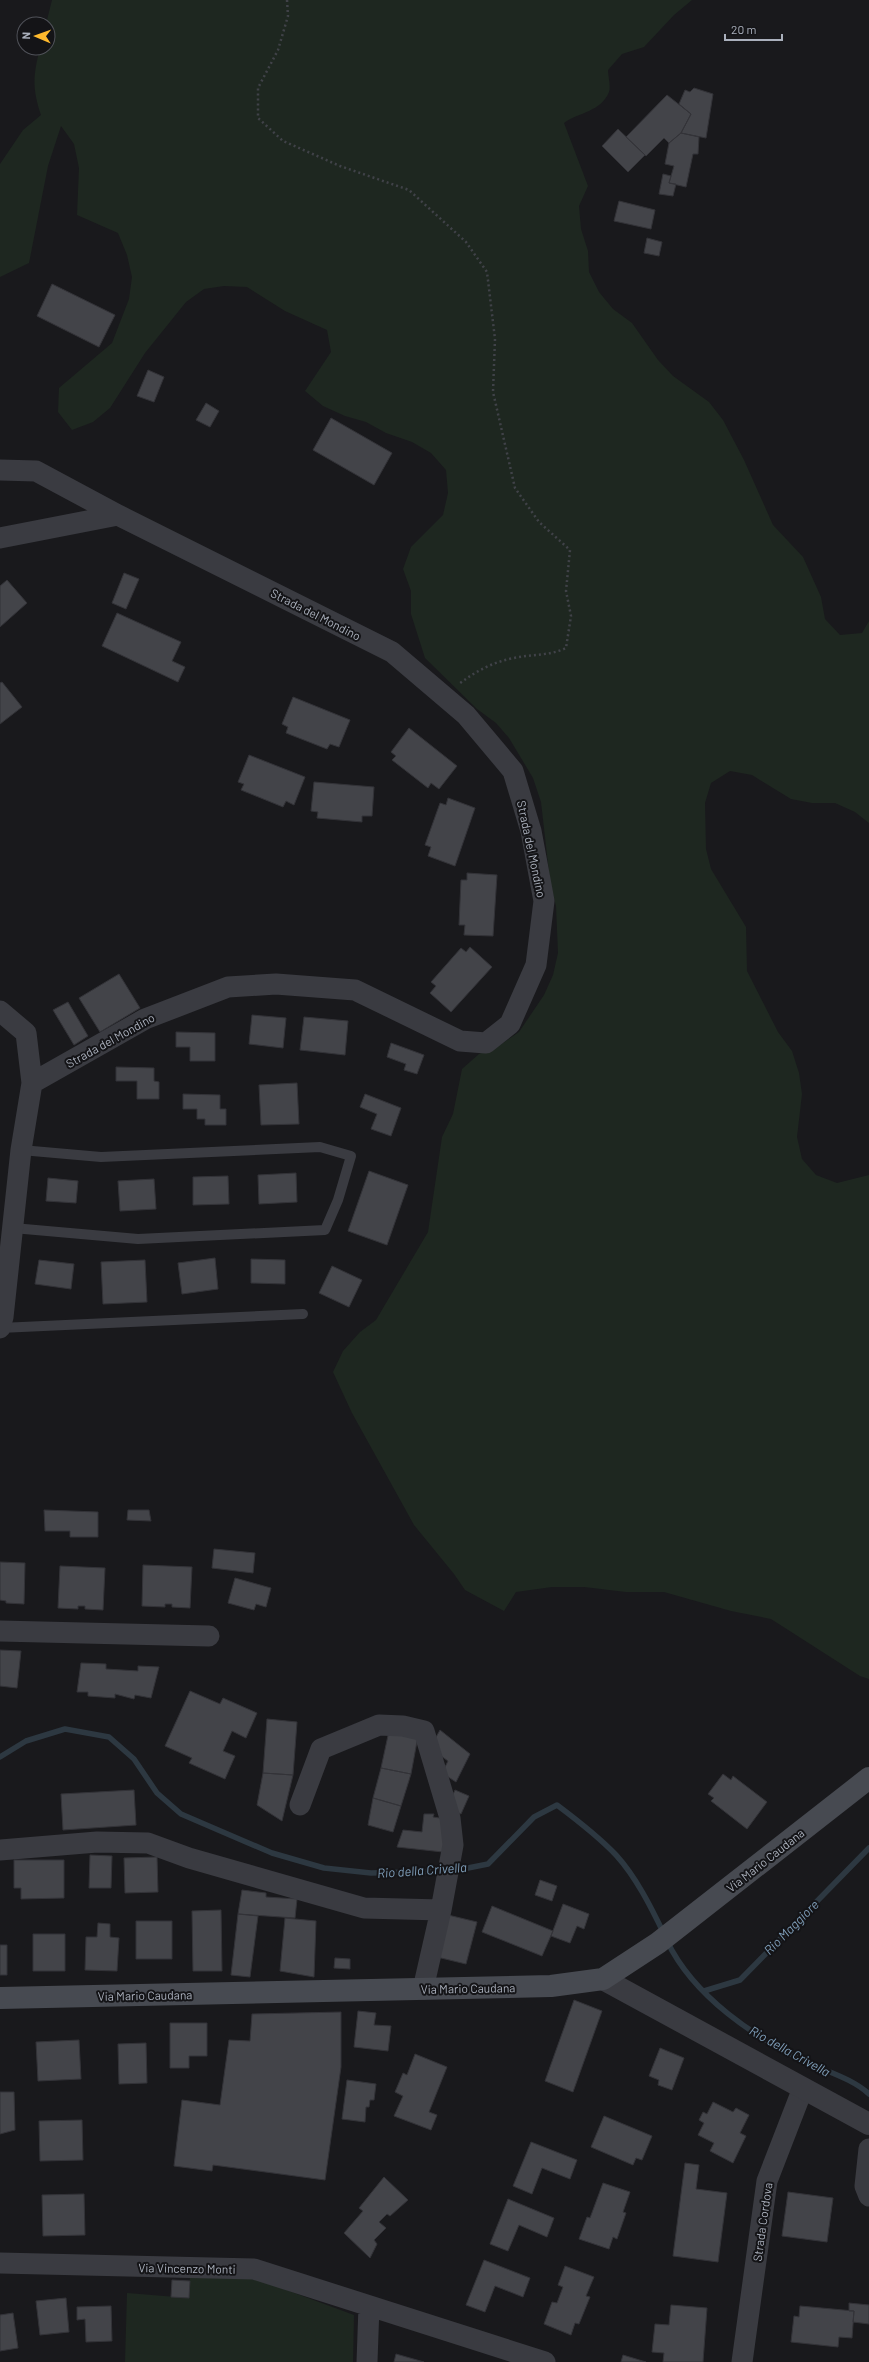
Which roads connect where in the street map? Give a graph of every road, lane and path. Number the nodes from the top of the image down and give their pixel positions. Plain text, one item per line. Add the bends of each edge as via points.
1 (287, 0) edge
2 (0, 470) edge
3 (118, 515) junction
4 (0, 538) edge
5 (446, 698) junction
6 (0, 1011) edge
7 (32, 1083) junction
8 (21, 1150) junction
9 (13, 1228) junction
10 (303, 1314) dead end
11 (0, 1328) edge
12 (0, 1631) edge
13 (209, 1636) dead end
14 (869, 1778) edge
15 (300, 1805) dead end
16 (0, 1850) edge
17 (441, 1910) junction
18 (603, 1979) junction
19 (422, 1989) junction
20 (0, 1998) edge
21 (803, 2088) junction
22 (869, 2124) edge
23 (869, 2149) edge
24 (869, 2196) edge
25 (0, 2263) edge
26 (369, 2306) junction
27 (367, 2362) edge
28 (545, 2362) edge
29 (742, 2362) edge

1 - 5 path via 288,16 278,50 258,88 258,118 283,140 340,166 409,190 466,242 487,272 495,339 494,392 515,488 539,522 570,550 566,591 571,616 566,648 558,652 514,658 481,668 459,684
2 - 3 street, Strada del Mondino via 36,471
3 - 4 street
3 - 5 street, Strada del Mondino via 392,652
5 - 7 street, Strada del Mondino via 466,716 513,771 531,831 544,900 536,965 510,1024 486,1043 460,1041 355,990 276,984 228,987 145,1018
6 - 7 street via 26,1033
7 - 8 street
8 - 9 street
8 - 9 lane via 101,1158 320,1147 351,1156 338,1200 325,1230 138,1239
9 - 11 street
10 - 11 lane
12 - 13 street
14 - 18 main road, Via Mario Caudana via 676,1930
15 - 17 street via 321,1749 379,1725 403,1726 424,1732 450,1818 452,1845
16 - 17 street via 97,1842 148,1843 189,1858 364,1908
17 - 19 street
18 - 19 main road, Via Mario Caudana via 551,1986
18 - 21 street
19 - 20 main road, Via Mario Caudana
21 - 22 street
21 - 29 street, Strada Cordova via 767,2181
23 - 24 street via 865,2186
25 - 26 street, Via Vincenzo Monti via 254,2269
26 - 27 street
26 - 28 street, Via Vincenzo Monti

